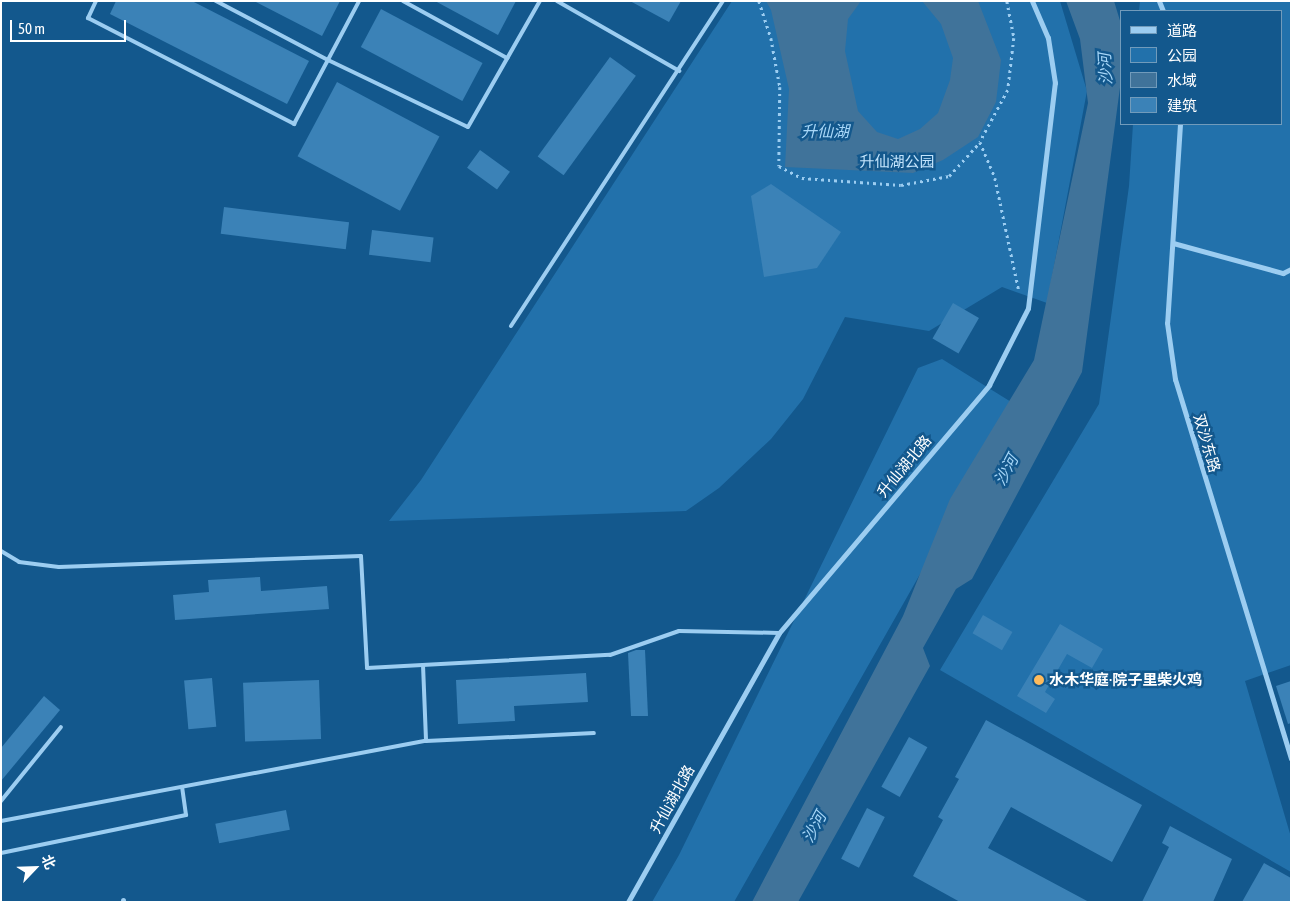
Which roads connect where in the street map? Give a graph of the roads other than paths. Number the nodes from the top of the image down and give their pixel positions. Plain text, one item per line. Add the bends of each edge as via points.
1 (96, 1) edge
2 (216, 1) edge
3 (360, 1) edge
4 (403, 1) edge
5 (540, 1) edge
6 (557, 1) edge
7 (723, 1) edge
8 (1032, 1) edge
9 (507, 58) junction
10 (328, 60) junction
11 (679, 71) junction
12 (1180, 125) edge
13 (1173, 243) junction
14 (1291, 270) edge
15 (511, 326) dead end
16 (1, 552) edge
17 (780, 633) junction
18 (424, 665) junction
19 (61, 727) dead end
20 (594, 733) dead end
21 (426, 742) junction
22 (1291, 758) edge
23 (182, 787) junction
24 (1, 801) edge
25 (1, 821) edge
26 (1, 853) edge
27 (628, 902) edge

1 - 10 lane via 88,18 294,124
2 - 10 lane
3 - 10 lane
4 - 9 lane
5 - 9 lane
6 - 11 lane
7 - 11 lane
8 - 17 street, 升仙湖北路 via 1048,38 1056,83 1028,308 989,385
9 - 10 lane via 468,127
11 - 15 lane
12 - 13 street, 双沙东路
13 - 14 street via 1283,273
13 - 22 street, 双沙东路 via 1167,322 1175,379
16 - 18 lane via 19,562 59,567 361,556 367,668
17 - 18 lane via 679,631 610,655
17 - 27 street, 升仙湖北路
18 - 21 lane
19 - 24 lane
20 - 21 lane
21 - 23 lane
23 - 25 lane
23 - 26 lane via 186,815

